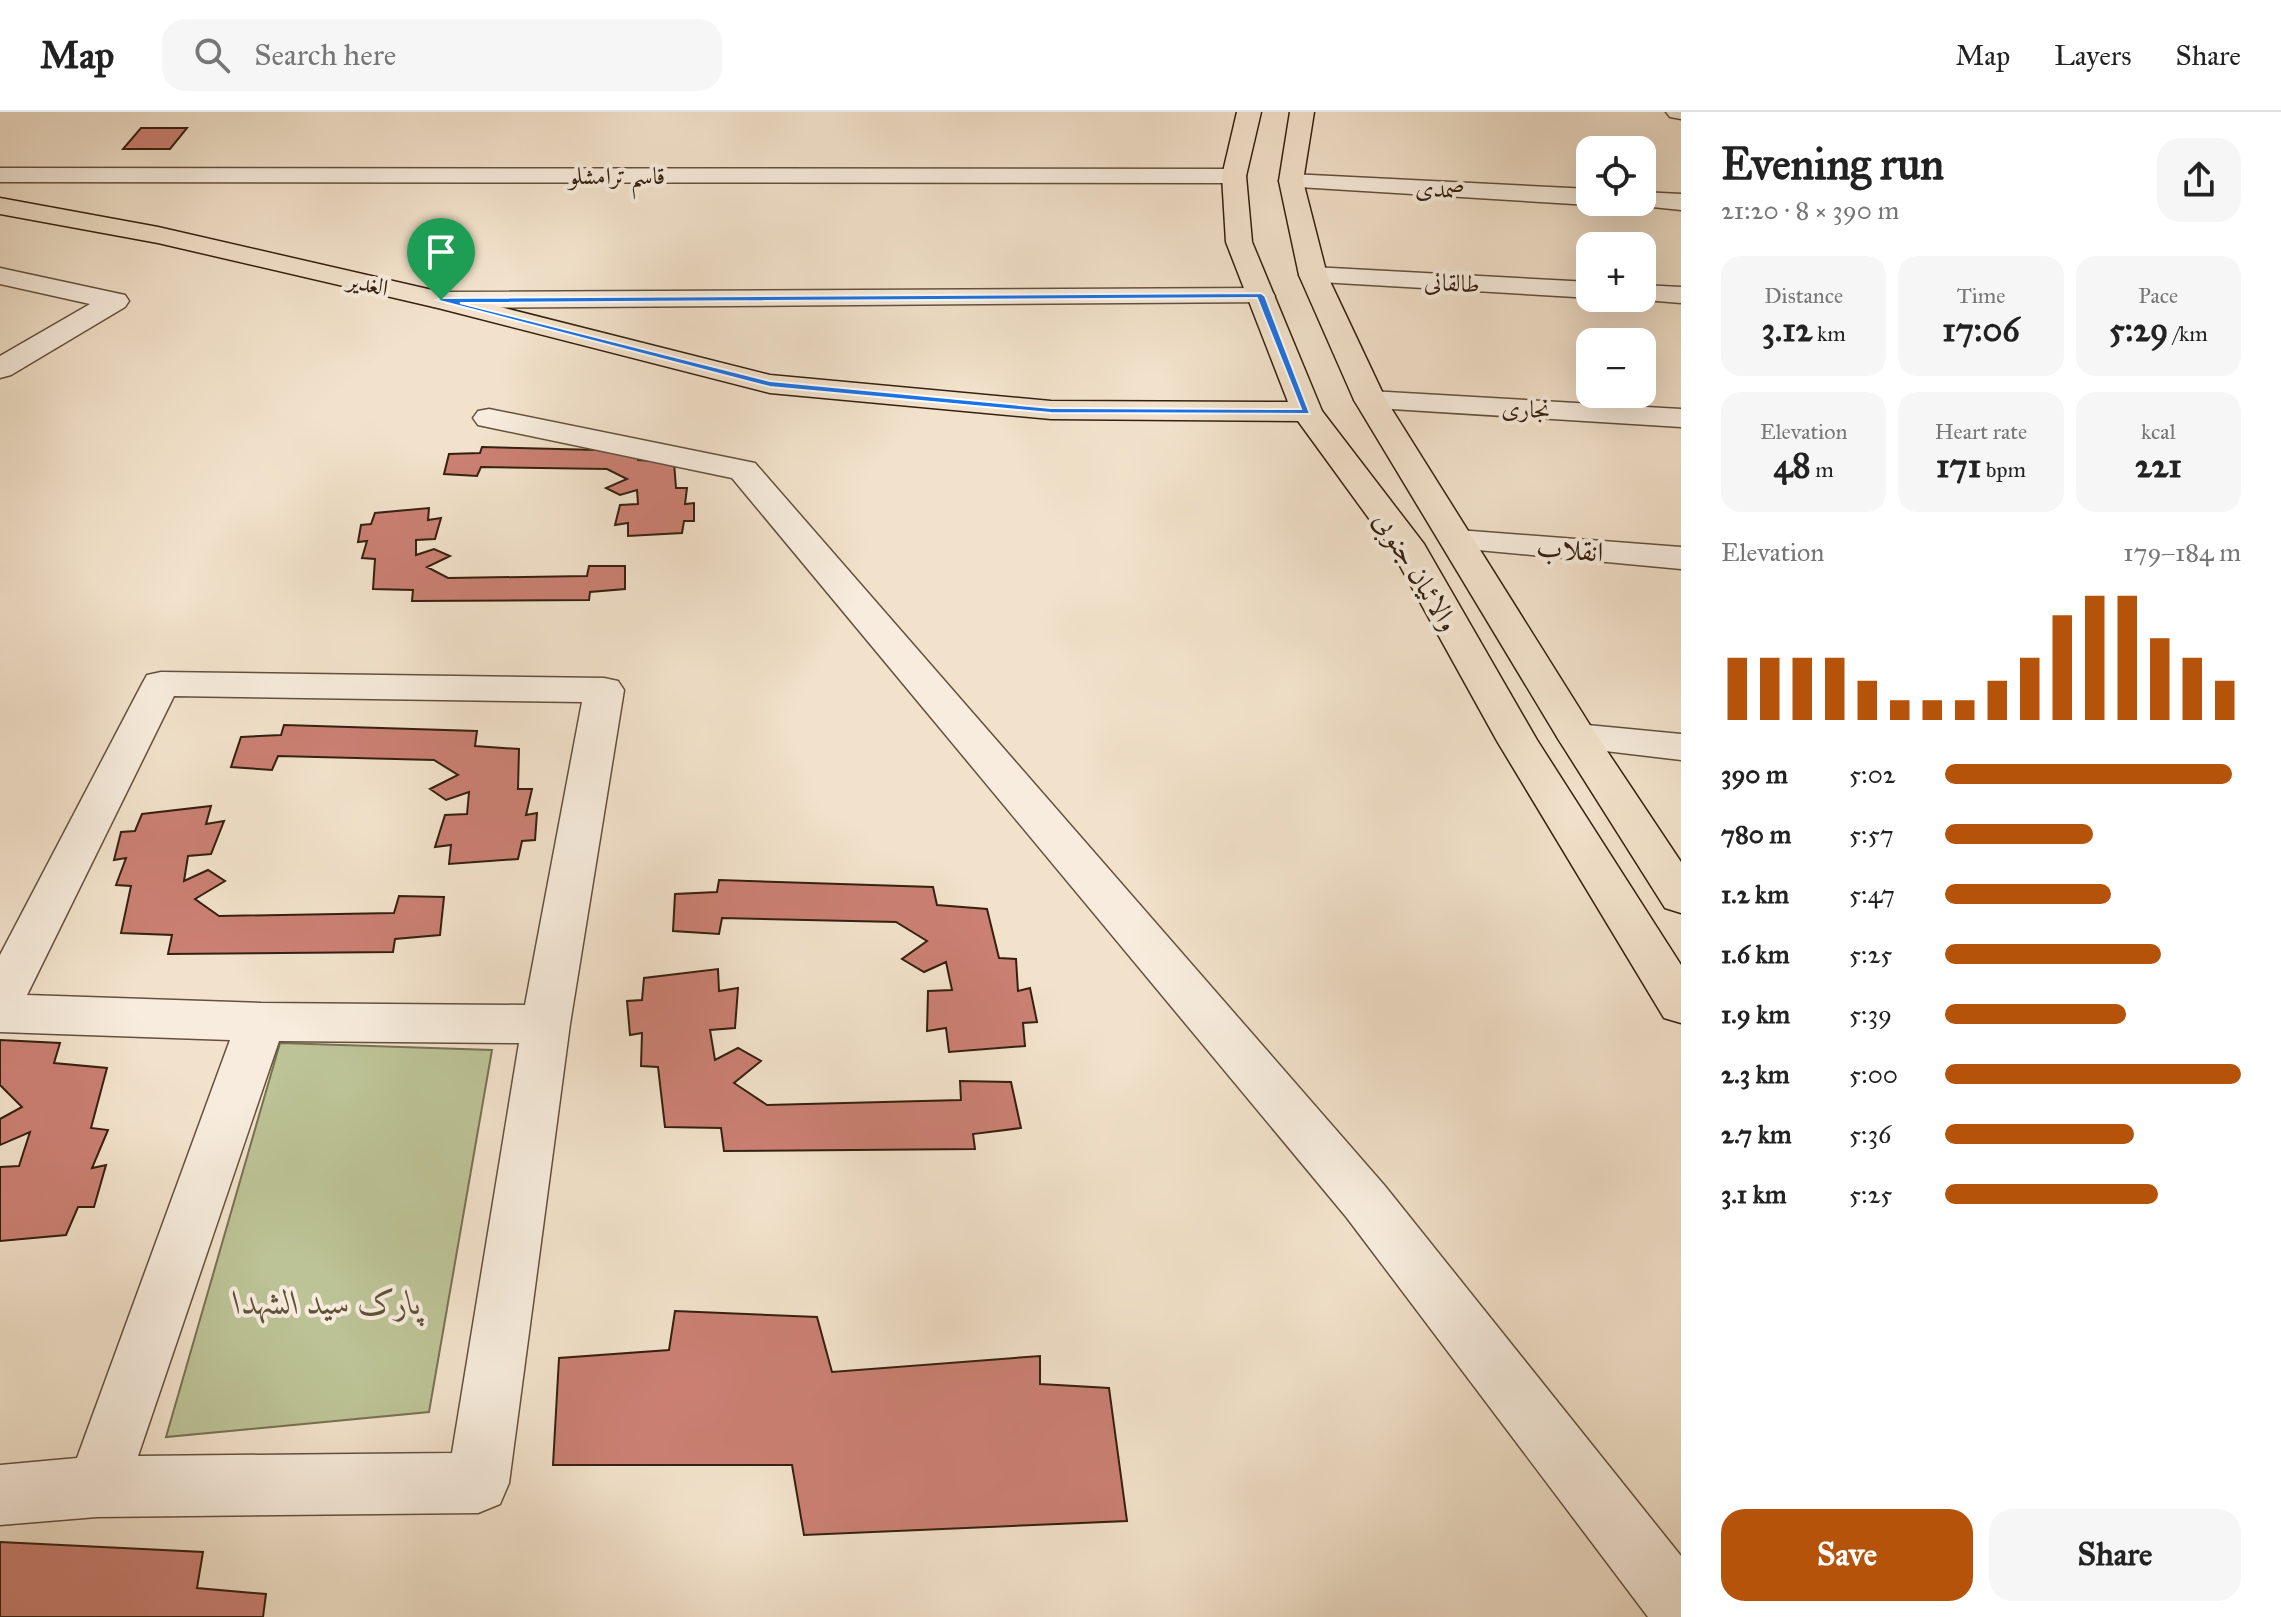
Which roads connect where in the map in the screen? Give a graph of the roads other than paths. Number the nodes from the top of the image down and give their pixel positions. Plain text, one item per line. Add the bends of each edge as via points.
1 (1249, 112) edge
2 (1302, 112) edge
3 (0, 175) edge
4 (1234, 176) junction
5 (1291, 181) junction
6 (1576, 196) edge
7 (1656, 201) edge
8 (1681, 202) edge
9 (0, 206) edge
10 (1313, 275) junction
11 (0, 276) edge
12 (1576, 289) edge
13 (1656, 294) edge
14 (1681, 295) edge
15 (1261, 296) junction
16 (441, 300) junction
17 (0, 369) edge
18 (1330, 401) junction
19 (489, 418) dead end
20 (1681, 418) edge
21 (1458, 540) junction
22 (1681, 558) edge
23 (1577, 737) junction
24 (1681, 747) edge
25 (1681, 897) edge
26 (0, 1001) edge
27 (1681, 1005) edge
28 (0, 1013) edge
29 (261, 1022) junction
30 (546, 1024) junction
31 (97, 1487) junction
32 (0, 1495) edge
33 (1681, 1607) edge

1 - 4 main road, والائیان جنوبی
2 - 5 main road, والائیان جنوبی
3 - 4 street, قاسم ترامشلو
4 - 15 main road, والائیان جنوبی via 1239,242
5 - 6 street, صمدی
5 - 10 main road, والائیان جنوبی
7 - 8 street
9 - 16 main road, الغدیر via 158,235
10 - 12 street, طالقانی
10 - 18 main road, والائیان جنوبی
11 - 17 street via 115,301
13 - 14 street
15 - 16 street
15 - 18 main road, والائیان جنوبی
16 - 18 main road, الغدیر via 770,384 1051,410
18 - 20 street, نجاری
18 - 21 main road, والائیان جنوبی
18 - 27 main road, والائیان جنوبی via 1517,741
19 - 33 street via 743,470 1366,1202
21 - 22 street, انقلاب
21 - 23 main road, والائیان جنوبی
23 - 24 street
23 - 25 main road, والائیان جنوبی
26 - 30 street via 161,684 604,690
28 - 29 street
29 - 30 street
29 - 31 street
30 - 31 street via 478,1483
31 - 32 street

